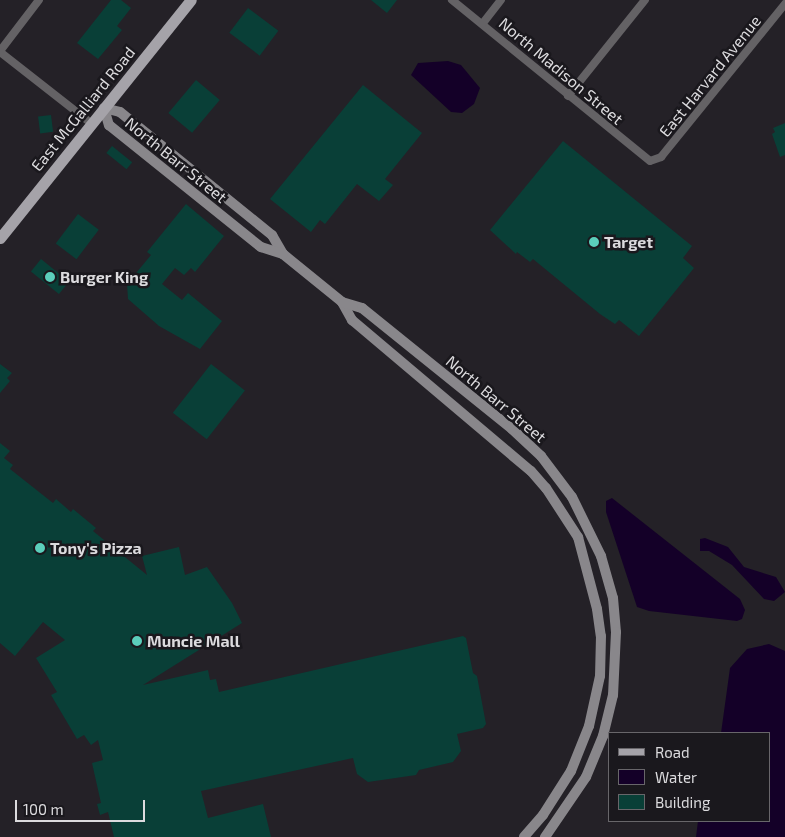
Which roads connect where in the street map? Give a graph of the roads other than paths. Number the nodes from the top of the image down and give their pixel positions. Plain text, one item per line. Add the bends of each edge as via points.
1 (39, 0) edge
2 (191, 0) edge
3 (452, 0) edge
4 (501, 0) edge
5 (646, 0) edge
6 (785, 4) edge
7 (483, 23) junction
8 (0, 51) edge
9 (568, 96) junction
10 (104, 108) junction
11 (92, 124) junction
12 (654, 161) joint
13 (0, 238) edge
14 (283, 254) junction
15 (342, 302) junction
16 (524, 837) edge
17 (545, 837) edge

1 - 8 street
2 - 10 main road, East McGalliard Road
3 - 7 street, North Madison Street
4 - 7 street
5 - 9 street
6 - 12 street, East Harvard Avenue via 661,158
7 - 9 street, North Madison Street
8 - 11 street
9 - 12 street, North Madison Street via 642,158
10 - 11 main road, East McGalliard Road
10 - 14 street, North Barr Street via 120,112 272,235
10 - 14 street, North Barr Street via 109,126 261,248
11 - 13 main road, East McGalliard Road
14 - 15 street, North Barr Street
15 - 16 street, North Barr Street via 352,320 530,471 562,510 578,537 594,592 601,636 600,676 589,726 571,771 544,814
15 - 17 street, North Barr Street via 362,308 512,429 541,456 572,497 591,530 613,598 616,661 613,695 605,728 586,777

